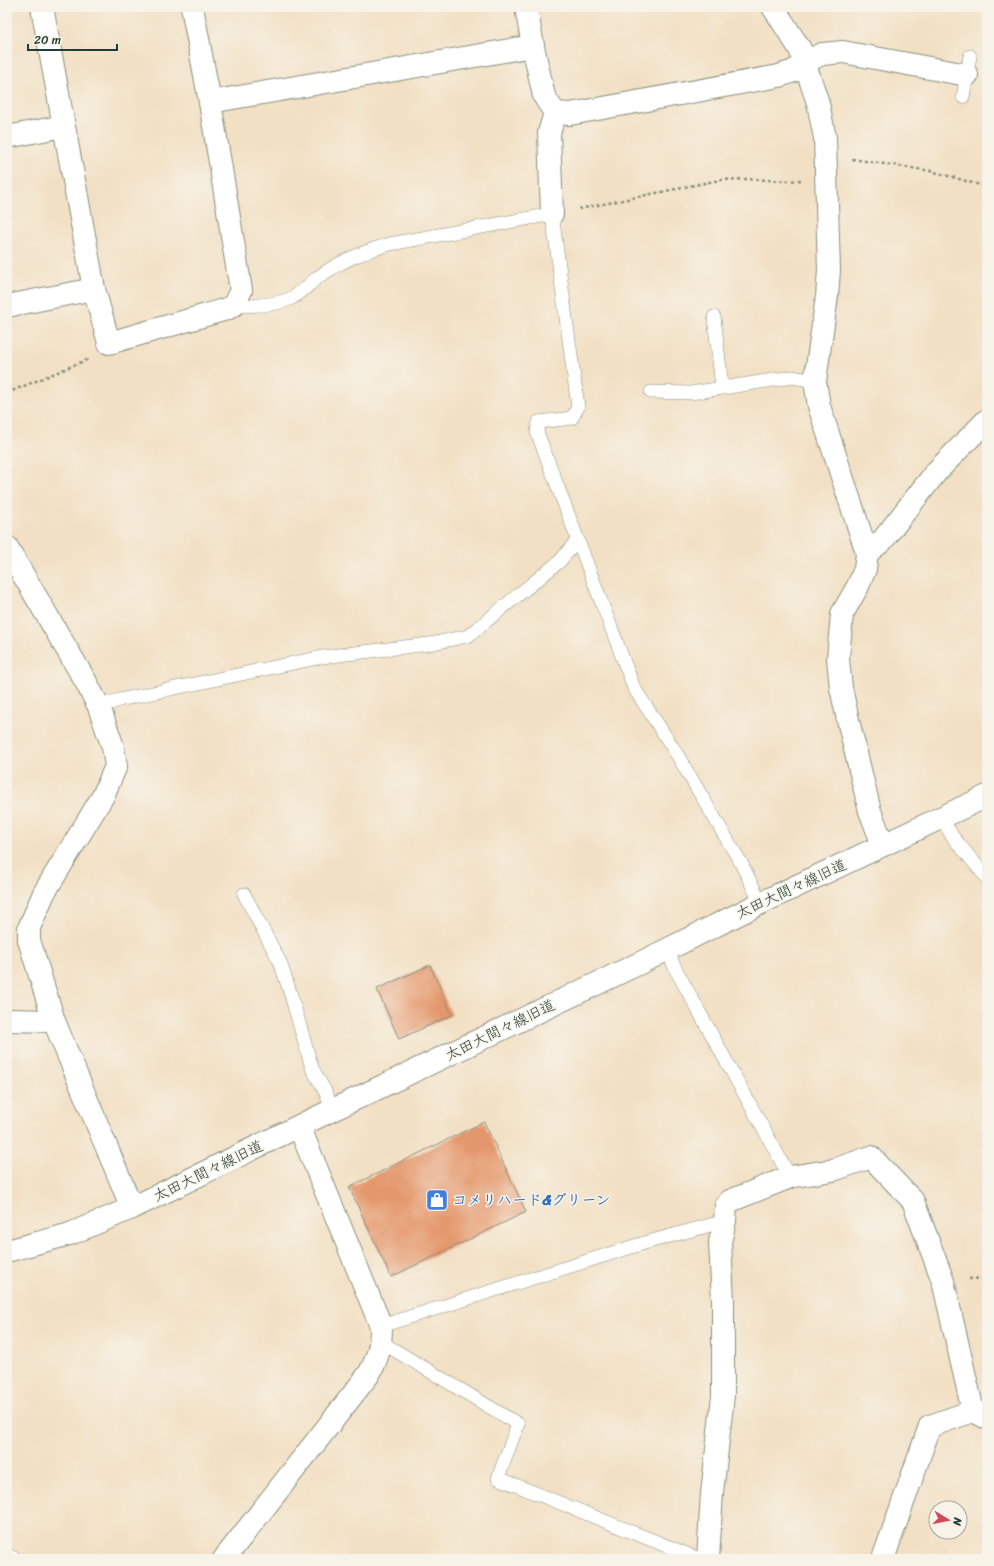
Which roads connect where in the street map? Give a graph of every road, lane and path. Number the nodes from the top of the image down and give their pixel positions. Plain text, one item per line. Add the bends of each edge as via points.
1 (42, 7) edge
2 (192, 7) edge
3 (526, 7) edge
4 (773, 7) edge
5 (533, 46) junction
6 (805, 62) junction
7 (968, 65) joint
8 (963, 97) dead end
9 (210, 102) junction
10 (555, 113) junction
11 (64, 126) junction
12 (7, 137) edge
13 (848, 159) dead end
14 (803, 180) dead end
15 (987, 187) edge
16 (552, 214) junction
17 (94, 289) junction
18 (234, 305) junction
19 (7, 306) edge
20 (714, 316) dead end
21 (109, 343) junction
22 (815, 381) junction
23 (722, 387) junction
24 (651, 392) dead end
25 (7, 393) edge
26 (984, 426) edge
27 (577, 540) junction
28 (7, 547) edge
29 (867, 553) junction
30 (99, 707) junction
31 (987, 796) edge
32 (942, 818) junction
33 (883, 846) junction
34 (987, 878) edge
35 (244, 894) dead end
36 (761, 903) junction
37 (667, 949) junction
38 (7, 1020) edge
39 (54, 1021) junction
40 (332, 1110) junction
41 (299, 1126) junction
42 (790, 1177) junction
43 (132, 1208) junction
44 (726, 1220) junction
45 (7, 1251) edge
46 (381, 1334) junction
47 (980, 1415) edge
48 (7, 1555) edge
49 (16, 1559) edge
50 (224, 1559) edge
51 (699, 1559) edge
52 (708, 1559) edge
53 (883, 1559) edge

1 - 11 street
2 - 9 street
3 - 5 street
4 - 6 street via 800,49
5 - 9 street
5 - 10 street via 544,96
6 - 7 street via 822,54 843,52
6 - 10 street via 794,71 779,76 570,114
6 - 22 street via 818,103 825,138 829,270
7 - 8 lane
9 - 18 street via 241,290
10 - 16 street via 549,133
11 - 12 street
11 - 17 street
13 - 15 path via 931,171
14 - 16 path via 719,180
16 - 18 lane via 372,248 317,278 290,299 258,306
16 - 27 lane via 578,407 572,418 539,422 537,432
17 - 19 street
17 - 21 street
18 - 21 street via 228,309
20 - 23 lane
21 - 25 path via 102,353
22 - 23 lane via 792,376
22 - 29 street via 819,406
23 - 24 lane via 691,393
26 - 29 street via 937,471 882,541
27 - 30 lane via 560,561 468,636 429,644 322,656 119,700
27 - 36 lane via 634,688 675,751 741,863
28 - 30 street
29 - 33 street via 865,569 842,614 838,658 848,720 870,811
30 - 39 street via 113,747 116,766 103,796 44,893 29,928 29,940
31 - 32 street, 太田大間々線旧道
32 - 33 street, 太田大間々線旧道
32 - 34 lane via 952,836
33 - 36 street, 太田大間々線旧道
35 - 40 lane via 280,962 312,1068
36 - 37 street, 太田大間々線旧道
37 - 40 street, 太田大間々線旧道
37 - 42 lane
38 - 39 street
39 - 43 street
40 - 41 street, 太田大間々線旧道
41 - 43 street, 太田大間々線旧道
41 - 46 street
42 - 44 street via 730,1201 726,1206
42 - 47 street via 833,1170 871,1157 913,1201 943,1281
43 - 45 street, 太田大間々線旧道 via 70,1234
44 - 46 lane via 640,1244
44 - 52 street via 720,1242 723,1396 712,1493
46 - 50 street via 377,1360 369,1374
46 - 51 lane via 518,1424 498,1478
47 - 53 street via 930,1426
48 - 49 lane

